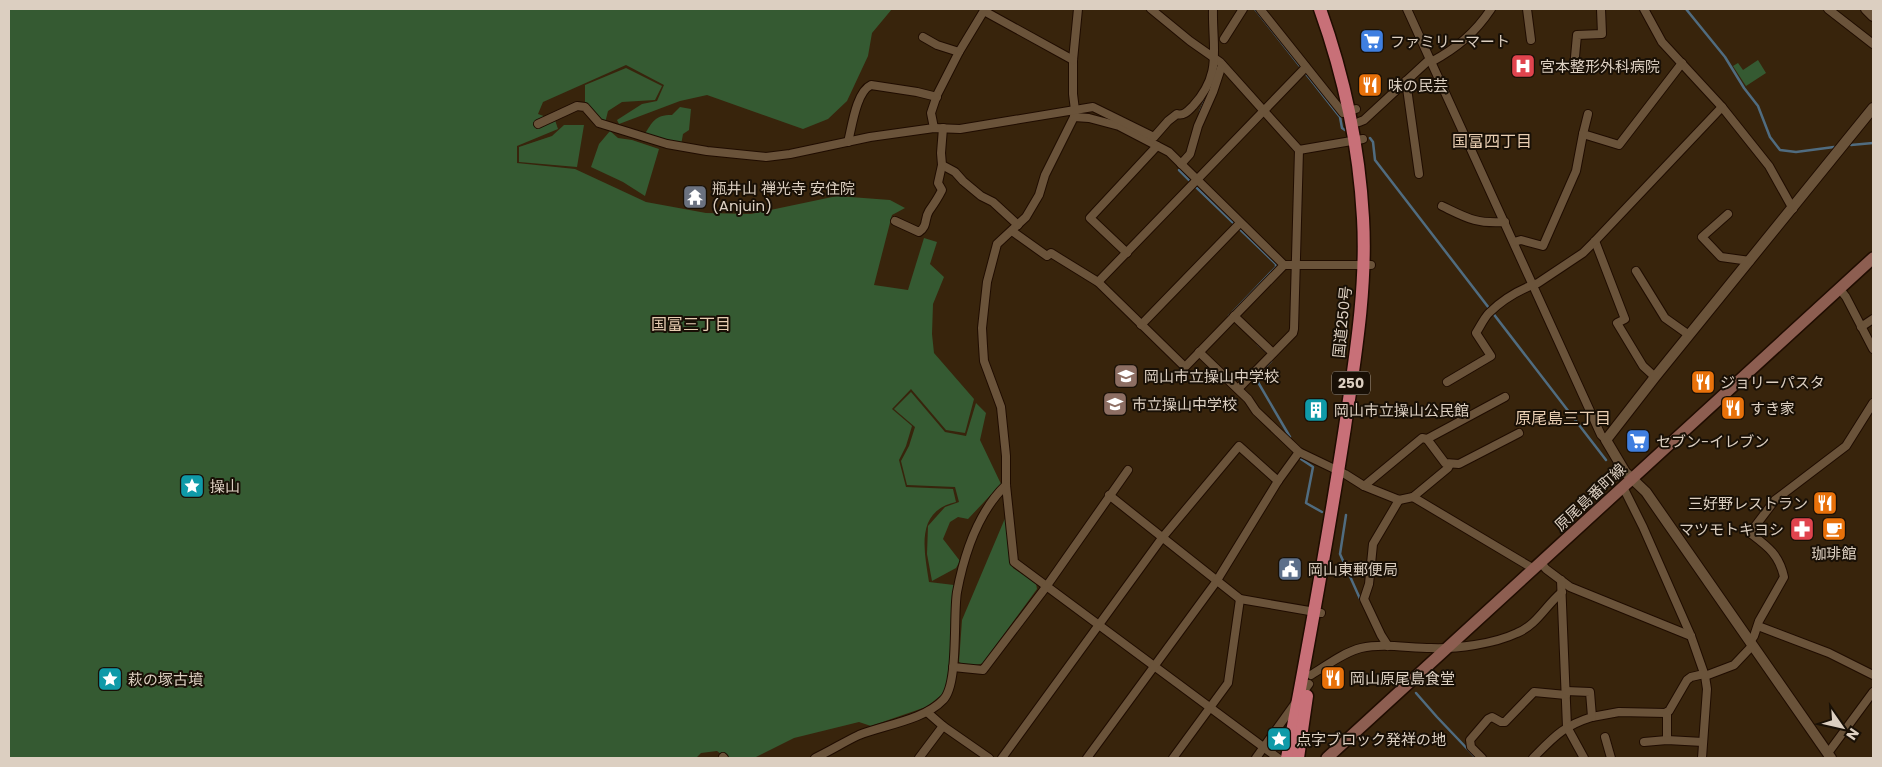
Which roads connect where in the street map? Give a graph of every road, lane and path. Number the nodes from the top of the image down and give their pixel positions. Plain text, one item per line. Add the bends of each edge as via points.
1 (1078, 9) edge
2 (1151, 9) edge
3 (1213, 9) edge
4 (1244, 9) edge
5 (1260, 9) edge
6 (1320, 9) edge
7 (1327, 9) edge
8 (1407, 9) edge
9 (1491, 9) edge
10 (1527, 9) edge
11 (1601, 9) edge
12 (1644, 9) edge
13 (1828, 9) edge
14 (1866, 9) edge
15 (984, 10) edge
16 (1873, 16) edge
17 (923, 37) dead end
18 (1224, 39) dead end
19 (1531, 40) dead end
20 (1873, 44) edge
21 (959, 52) junction
22 (1073, 60) junction
23 (1431, 60) junction
24 (1218, 61) junction
25 (1682, 63) junction
26 (1304, 68) junction
27 (1574, 68) dead end
28 (1406, 81) junction
29 (937, 97) junction
30 (1722, 107) junction
31 (1873, 108) edge
32 (1353, 110) junction
33 (1262, 111) junction
34 (1075, 113) junction
35 (1588, 114) dead end
36 (1359, 122) junction
37 (538, 124) dead end
38 (934, 128) junction
39 (943, 128) junction
40 (1583, 134) junction
41 (1359, 140) junction
42 (848, 142) junction
43 (1157, 146) junction
44 (1298, 150) junction
45 (1181, 164) junction
46 (942, 165) junction
47 (1418, 174) dead end
48 (1196, 180) junction
49 (1442, 206) dead end
50 (1793, 209) junction
51 (1728, 214) dead end
52 (895, 221) dead end
53 (1505, 222) junction
54 (1018, 225) junction
55 (1238, 225) junction
56 (1012, 231) junction
57 (1595, 241) junction
58 (1514, 242) junction
59 (1127, 252) junction
60 (1873, 258) edge
61 (1750, 260) junction
62 (1284, 265) junction
63 (1296, 265) junction
64 (1368, 265) junction
65 (1636, 271) dead end
66 (1098, 282) junction
67 (1533, 285) junction
68 (1839, 288) junction
69 (1234, 316) junction
70 (1873, 319) edge
71 (1141, 325) junction
72 (1861, 327) junction
73 (1689, 335) junction
74 (1873, 349) edge
75 (1199, 352) junction
76 (1273, 353) junction
77 (1655, 377) junction
78 (1448, 382) dead end
79 (1238, 389) junction
80 (1505, 396) dead end
81 (1873, 403) edge
82 (1519, 433) dead end
83 (1428, 439) junction
84 (1606, 440) junction
85 (1299, 452) junction
86 (1450, 464) junction
87 (1128, 470) dead end
88 (1341, 472) junction
89 (1632, 479) junction
90 (1278, 481) junction
91 (1006, 485) junction
92 (1364, 486) junction
93 (1623, 487) junction
94 (1109, 496) junction
95 (1413, 497) junction
96 (1399, 500) junction
97 (1162, 538) junction
98 (1537, 566) junction
99 (1561, 580) junction
100 (1216, 582) junction
101 (1046, 587) junction
102 (1562, 592) junction
103 (1240, 599) junction
104 (1317, 612) junction
105 (1098, 626) junction
106 (1758, 626) junction
107 (1691, 636) junction
108 (1751, 644) junction
109 (1385, 646) junction
110 (1448, 647) junction
111 (953, 667) junction
112 (1153, 667) junction
113 (1705, 675) junction
114 (1873, 675) edge
115 (1310, 679) junction
116 (1873, 692) edge
117 (1566, 693) junction
118 (1299, 698) junction
119 (1210, 708) junction
120 (927, 712) junction
121 (1667, 712) junction
122 (1592, 717) junction
123 (944, 726) junction
124 (1567, 727) junction
125 (1605, 737) dead end
126 (1667, 740) junction
127 (1644, 742) dead end
128 (1703, 742) junction
129 (1264, 747) junction
130 (1830, 756) edge
131 (815, 758) edge
132 (919, 758) edge
133 (989, 758) edge
134 (1002, 758) edge
135 (1087, 758) edge
136 (1173, 758) edge
137 (1256, 758) edge
138 (1278, 758) edge
139 (1287, 758) edge
140 (1298, 758) edge
141 (1327, 758) edge
142 (1482, 758) edge
143 (1533, 758) edge
144 (1584, 758) edge
145 (1611, 758) edge
146 (1702, 758) edge

1 - 22 street
2 - 24 street
3 - 24 street
4 - 18 street
5 - 26 street
6 - 32 highway, 国道250号 / 250
7 - 32 highway, 国道250号 / 250 via 1340,44
8 - 23 street
9 - 23 street via 1468,38
10 - 19 street
11 - 27 street via 1602,34 1577,35
12 - 25 street via 1662,42
13 - 20 street
14 - 16 street
15 - 21 street
15 - 22 street
17 - 21 street
21 - 29 street
22 - 34 street
23 - 28 street
23 - 53 street
24 - 33 street
24 - 34 street via 1204,93 1186,113 1182,116 1177,114 1154,137 1093,107
24 - 45 street via 1213,92 1190,154
25 - 30 street
25 - 40 street via 1619,145
26 - 32 street via 1343,113
26 - 33 street
28 - 36 street
28 - 47 street
29 - 38 street via 932,113
29 - 42 street via 871,85 860,96
30 - 50 street via 1769,166
30 - 57 street
31 - 50 street
32 - 36 highway, 国道250号 / 250
32 - 41 highway, 国道250号 / 250
33 - 44 street
33 - 48 street
34 - 39 street via 960,129
34 - 43 street via 1119,126
34 - 54 street via 1045,175 1040,195
35 - 40 street
36 - 41 highway, 国道250号 / 250
37 - 42 street via 577,106 585,107 599,123 610,128 707,151 766,157
38 - 39 street
38 - 42 street
39 - 46 street
40 - 58 street via 1576,171 1543,246 1521,240
41 - 44 street
41 - 64 highway, 国道250号 / 250 via 1370,215
43 - 45 street
43 - 59 street via 1090,218
44 - 63 street
45 - 48 street
46 - 52 street via 938,183 942,190 928,213 923,229 919,232
46 - 54 street via 955,172 963,182 993,202
48 - 55 street
48 - 59 street
49 - 53 street via 1470,220
50 - 61 street
51 - 61 street via 1702,237 1721,258
53 - 58 street
54 - 56 street
55 - 62 street
55 - 71 street
56 - 66 street via 1048,256 1051,253
56 - 91 street via 997,244 991,261 982,328 984,361 1001,407
57 - 67 street via 1583,253
57 - 77 street via 1625,319 1617,323 1642,366
58 - 67 street
59 - 66 street
60 - 68 main road, 原尾島番町線
61 - 73 street
62 - 63 street
62 - 69 street
63 - 64 street
63 - 76 street via 1293,333
64 - 88 highway, 国道250号 / 250 via 1366,337
65 - 73 street via 1664,318
66 - 71 street
67 - 78 street via 1491,311 1476,334 1491,356
67 - 84 street
68 - 72 street
68 - 89 main road, 原尾島番町線
69 - 75 street
69 - 76 street
70 - 72 street
71 - 75 street via 1185,367
72 - 74 street
73 - 77 street
75 - 79 street
76 - 79 street
77 - 84 street
79 - 85 street
80 - 83 street
81 - 106 street via 1846,446 1775,500 1750,533 1777,558 1784,576
82 - 86 street via 1459,464
83 - 86 street via 1445,463
83 - 92 street via 1422,438
84 - 89 street
85 - 88 street
85 - 90 street
86 - 95 street
87 - 94 street
88 - 92 street
88 - 104 highway, 国道250号 / 250
89 - 93 main road, 原尾島番町線
89 - 108 street via 1646,492
90 - 97 street via 1239,446
90 - 100 street
91 - 101 street via 1014,562
91 - 111 street via 981,519 963,566 957,592
92 - 96 street
93 - 98 main road, 原尾島番町線
93 - 107 street
94 - 97 street
94 - 101 street
95 - 96 street
95 - 98 street
96 - 109 street via 1373,544 1369,584 1364,598
97 - 100 street
97 - 105 street
98 - 99 street
98 - 110 main road, 原尾島番町線
99 - 102 street
99 - 107 street via 1570,587
100 - 103 street
100 - 112 street
101 - 105 street
101 - 111 street via 983,670
102 - 110 street via 1534,623 1518,633 1471,645
102 - 117 street
103 - 104 street
103 - 119 street via 1228,683
104 - 115 highway, 国道250号 / 250
104 - 118 highway, 国道250号 / 250
105 - 112 street
105 - 134 street
106 - 108 street
106 - 114 street via 1829,653
107 - 113 street
108 - 113 street via 1734,665
108 - 130 street
109 - 110 street
109 - 115 street via 1362,648 1345,655
110 - 141 main road, 原尾島番町線
111 - 120 street via 950,691
112 - 119 street
112 - 135 street
113 - 121 street via 1687,680
113 - 128 street
115 - 118 street
115 - 140 highway, 国道250号 / 250
116 - 130 street
117 - 122 street via 1590,692
117 - 124 street
117 - 142 street via 1534,692 1506,722 1492,717 1488,719 1470,740 1471,747
118 - 129 street
118 - 139 highway, 国道250号 / 250
119 - 129 street
119 - 136 street
120 - 123 street
120 - 131 street via 859,735
121 - 122 street via 1619,712
121 - 126 street
122 - 124 street
123 - 132 street
123 - 133 street
124 - 143 street
124 - 144 street
125 - 145 street
126 - 127 street
126 - 128 street
128 - 146 street
129 - 137 street
129 - 138 street

